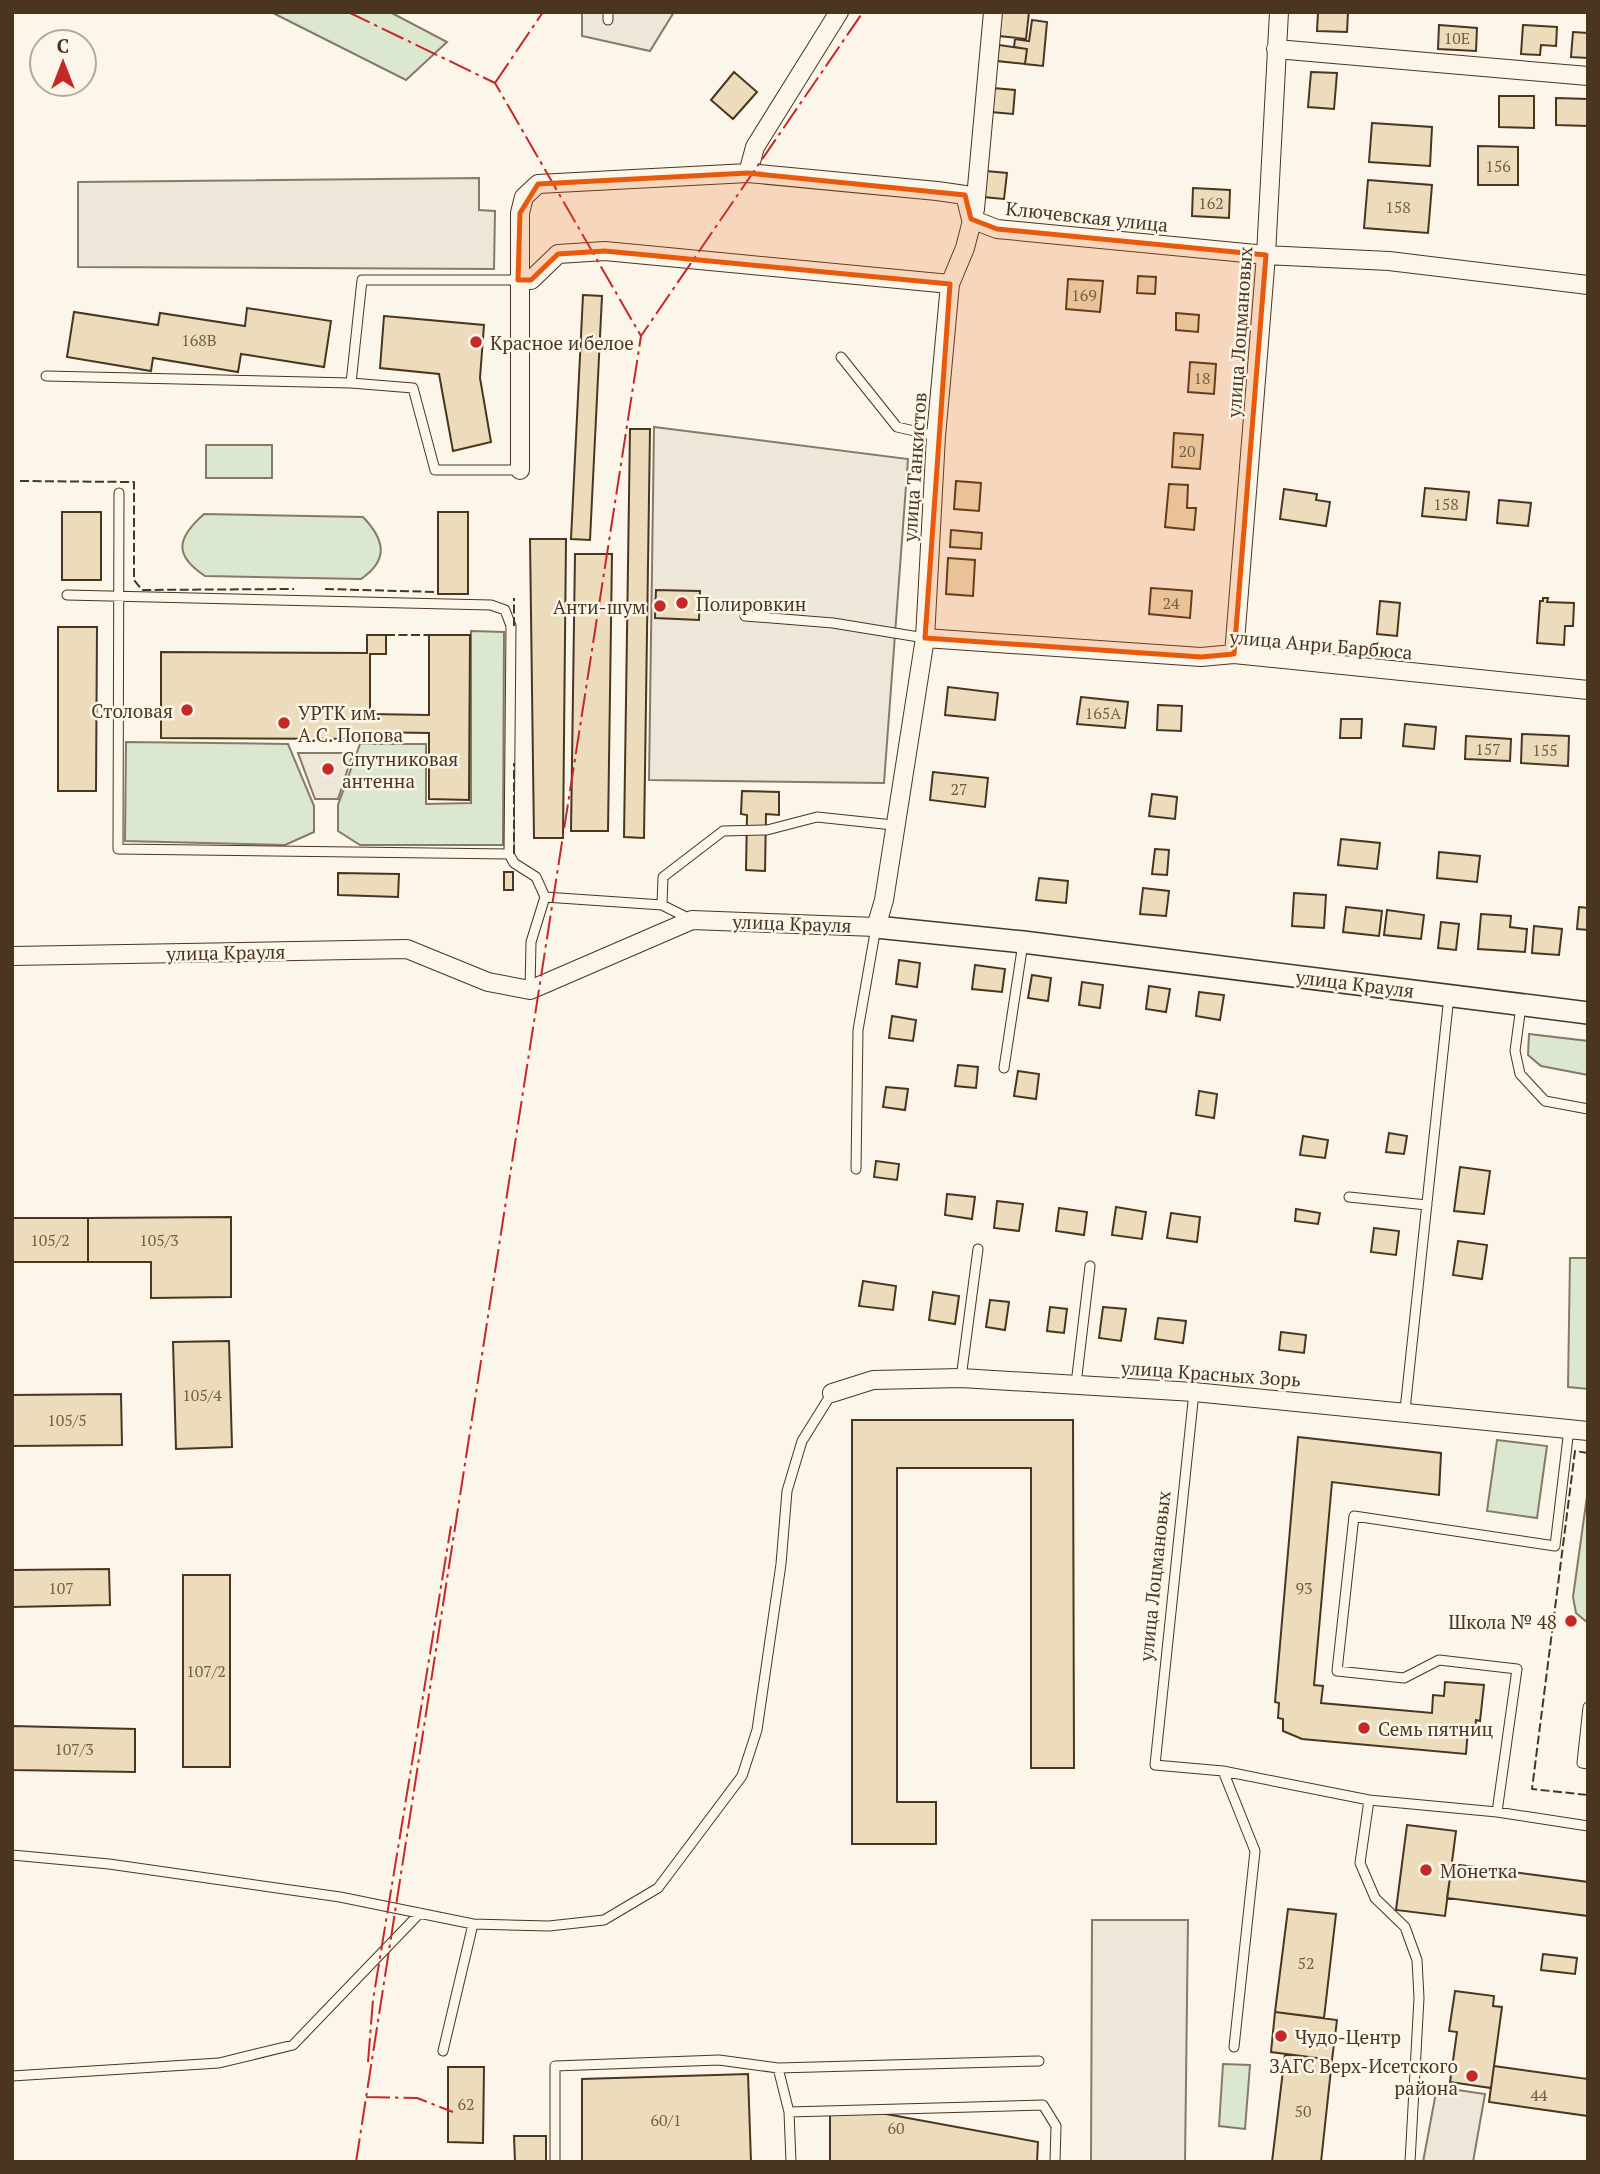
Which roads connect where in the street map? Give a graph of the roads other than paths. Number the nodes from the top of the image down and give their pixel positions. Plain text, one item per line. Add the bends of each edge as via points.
1 (839, 12) edge
2 (993, 12) edge
3 (1279, 12) edge
4 (1276, 49) junction
5 (1588, 76) edge
6 (748, 173) junction
7 (971, 219) junction
8 (1266, 255) junction
9 (518, 280) junction
10 (950, 284) junction
11 (1588, 285) edge
12 (841, 357) dead end
13 (46, 376) dead end
14 (351, 383) junction
15 (936, 436) junction
16 (520, 470) joint
17 (119, 493) dead end
18 (67, 595) dead end
19 (119, 598) junction
20 (745, 616) dead end
21 (925, 638) junction
22 (1234, 654) junction
23 (1588, 690) edge
24 (894, 825) junction
25 (509, 855) junction
26 (544, 897) junction
27 (662, 905) junction
28 (692, 920) junction
29 (876, 927) junction
30 (1023, 942) junction
31 (12, 956) edge
32 (530, 990) junction
33 (1449, 995) junction
34 (1521, 1004) junction
35 (1588, 1013) edge
36 (1003, 1068) dead end
37 (1588, 1109) edge
38 (856, 1169) dead end
39 (1349, 1197) dead end
40 (1427, 1205) junction
41 (978, 1249) dead end
42 (1090, 1266) dead end
43 (961, 1378) junction
44 (1076, 1384) junction
45 (1195, 1392) junction
46 (832, 1393) joint
47 (1405, 1410) junction
48 (1569, 1429) junction
49 (1588, 1431) edge
50 (1588, 1707) edge
51 (1588, 1763) edge
52 (1223, 1771) junction
53 (1370, 1800) junction
54 (1497, 1812) junction
55 (1588, 1826) edge
56 (12, 1855) edge
57 (420, 1913) junction
58 (473, 1924) junction
59 (1234, 2047) dead end
60 (443, 2051) dead end
61 (1039, 2061) dead end
62 (778, 2068) junction
63 (12, 2076) edge
64 (789, 2112) junction
65 (555, 2162) edge
66 (791, 2162) edge
67 (1055, 2162) edge
68 (1410, 2162) edge

1 - 6 street via 755,147
2 - 7 street, улица Танкистов
3 - 4 street, улица Лоцмановых
4 - 5 street
4 - 8 street, улица Лоцмановых
6 - 7 street via 965,195
6 - 9 street via 538,184 524,197 520,213
7 - 8 street, Ключевская улица via 997,229
7 - 10 street, улица Танкистов
8 - 11 street, Ключевская улица via 1389,261
8 - 22 street, улица Лоцмановых
9 - 10 street via 531,280 558,254 605,251
9 - 14 lane via 362,280
9 - 16 street
10 - 15 street, улица Танкистов
12 - 15 lane via 897,427
13 - 14 lane
14 - 16 lane via 413,388 435,470
15 - 21 street, улица Танкистов
17 - 19 lane
18 - 19 lane
19 - 25 lane via 491,605 505,610 511,626
19 - 25 lane via 118,849
20 - 21 lane via 833,623
21 - 22 street, улица Анри Барбюса via 1201,657
21 - 24 street, улица Танкистов
22 - 23 street, улица Анри Барбюса
24 - 27 lane via 817,817 767,830 723,831 663,877
24 - 29 street, улица Танкистов
25 - 26 lane via 536,877
26 - 27 lane
26 - 32 lane via 531,942
27 - 28 lane
28 - 29 street, улица Крауля
28 - 32 street, улица Крауля
29 - 30 street, улица Крауля
29 - 38 lane via 858,1030
30 - 33 street, улица Крауля
30 - 36 lane
31 - 32 street, улица Крауля via 407,949 488,982
33 - 34 street, улица Крауля
33 - 40 lane
34 - 35 street, улица Крауля
34 - 37 lane via 1515,1051 1520,1074 1545,1101
39 - 40 lane
40 - 47 lane
41 - 43 lane
42 - 44 lane
43 - 44 street, улица Красных Зорь
43 - 46 street, улица Красных Зорь via 873,1380
44 - 45 street, улица Красных Зорь
45 - 47 street, улица Красных Зорь
45 - 52 lane, улица Лоцмановых via 1155,1765
46 - 58 lane via 802,1441 787,1491 757,1730 742,1776 658,1888 604,1920 549,1926
47 - 48 street, улица Красных Зорь
48 - 49 street, улица Красных Зорь
48 - 54 lane via 1555,1546 1354,1516 1337,1671 1404,1678 1438,1660 1517,1669
50 - 51 lane via 1582,1763
52 - 53 lane
52 - 59 lane via 1255,1851
53 - 54 lane
53 - 68 lane via 1360,1863 1375,1898 1405,1927 1418,1960
54 - 55 lane
56 - 57 lane via 108,1864
57 - 58 lane
57 - 63 lane via 293,2045 219,2063
58 - 60 lane
61 - 62 lane
62 - 64 lane
62 - 65 lane via 719,2060 555,2066
64 - 66 lane
64 - 67 lane via 1043,2105 1056,2126

